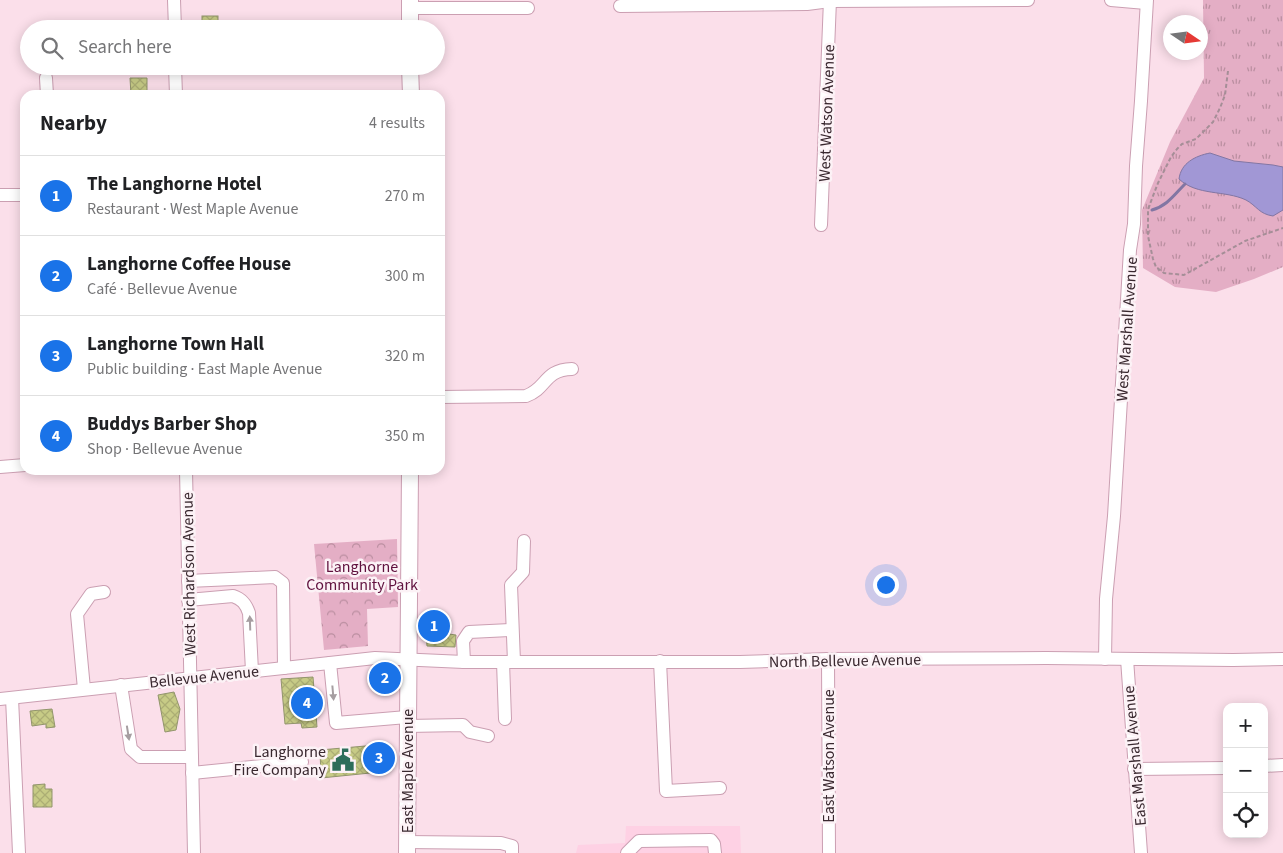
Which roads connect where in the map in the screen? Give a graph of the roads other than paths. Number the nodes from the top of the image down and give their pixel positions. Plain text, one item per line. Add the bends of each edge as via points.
1 (174, 0) edge
2 (1028, 0) edge
3 (1111, 0) edge
4 (830, 1) edge
5 (1146, 1) edge
6 (410, 4) edge
7 (620, 6) dead end
8 (528, 8) dead end
9 (175, 20) edge
10 (410, 20) edge
11 (175, 75) edge
12 (410, 75) edge
13 (46, 78) dead end
14 (47, 90) edge
15 (176, 90) edge
16 (411, 90) edge
17 (20, 194) edge
18 (0, 195) edge
19 (822, 225) dead end
20 (572, 369) dead end
21 (445, 397) edge
22 (20, 465) edge
23 (0, 468) edge
24 (186, 475) edge
25 (410, 475) edge
26 (524, 541) dead end
27 (188, 581) junction
28 (104, 592) dead end
29 (188, 600) junction
30 (512, 630) junction
31 (828, 658) junction
32 (408, 659) junction
33 (1105, 659) junction
34 (1127, 659) junction
35 (1283, 659) edge
36 (660, 661) junction
37 (464, 662) junction
38 (509, 662) junction
39 (330, 663) junction
40 (284, 668) junction
41 (252, 671) junction
42 (190, 678) junction
43 (121, 685) junction
44 (84, 689) junction
45 (6, 699) edge
46 (505, 719) dead end
47 (407, 722) junction
48 (488, 736) dead end
49 (192, 757) junction
50 (302, 762) dead end
51 (1283, 765) edge
52 (1268, 766) edge
53 (1134, 768) junction
54 (1223, 768) edge
55 (192, 773) junction
56 (720, 788) dead end
57 (669, 847) edge
58 (407, 848) edge
59 (19, 853) edge
60 (194, 853) edge
61 (512, 853) edge
62 (627, 853) edge
63 (714, 853) edge
64 (828, 853) edge
65 (1141, 853) edge

1 - 9 street
2 - 4 street
3 - 5 street
4 - 7 street
4 - 19 street, West Watson Avenue
5 - 33 street, West Marshall Avenue via 1134,224 1106,599
6 - 8 street
6 - 10 main road
11 - 15 street
12 - 16 main road
13 - 14 street
17 - 18 street
20 - 21 street via 553,373 533,394 526,396
22 - 23 street
24 - 27 street, West Richardson Avenue
25 - 32 main road, East Maple Avenue
26 - 30 street via 523,572 510,585
27 - 29 street, West Richardson Avenue
27 - 40 street via 275,577 283,583
28 - 44 street via 91,594 78,614
41 -> 29 street via 247,605 233,596
29 - 42 street, West Richardson Avenue
30 - 37 street via 469,632 463,641
30 - 38 street
31 - 33 street, North Bellevue Avenue
31 - 36 street, North Bellevue Avenue
31 - 64 street, East Watson Avenue
32 - 37 street, North Bellevue Avenue
32 - 39 street, Bellevue Avenue via 375,658
32 - 47 main road, East Maple Avenue
33 - 34 street, North Bellevue Avenue
34 - 35 street, North Bellevue Avenue
34 - 53 street, East Marshall Avenue
36 - 38 street, North Bellevue Avenue
36 - 56 street via 666,791
37 - 38 street, North Bellevue Avenue
38 - 46 street
39 - 40 street, Bellevue Avenue
39 -> 47 street via 336,724
40 - 41 street, Bellevue Avenue
41 - 42 street, Bellevue Avenue
42 - 43 street, Bellevue Avenue
42 - 49 street, West Richardson Avenue
43 - 44 street, Bellevue Avenue
43 -> 49 street via 131,749 140,757
44 - 45 street, Bellevue Avenue
45 - 59 street
47 - 48 street via 464,725 470,732
47 - 58 main road, East Maple Avenue
49 - 55 street, West Richardson Avenue
50 - 55 street
51 - 52 street
53 - 54 street
53 - 65 street, East Marshall Avenue
55 - 60 street, West Richardson Avenue
57 - 62 street via 639,841
57 - 63 street via 711,840
58 - 61 street via 501,844 512,846

